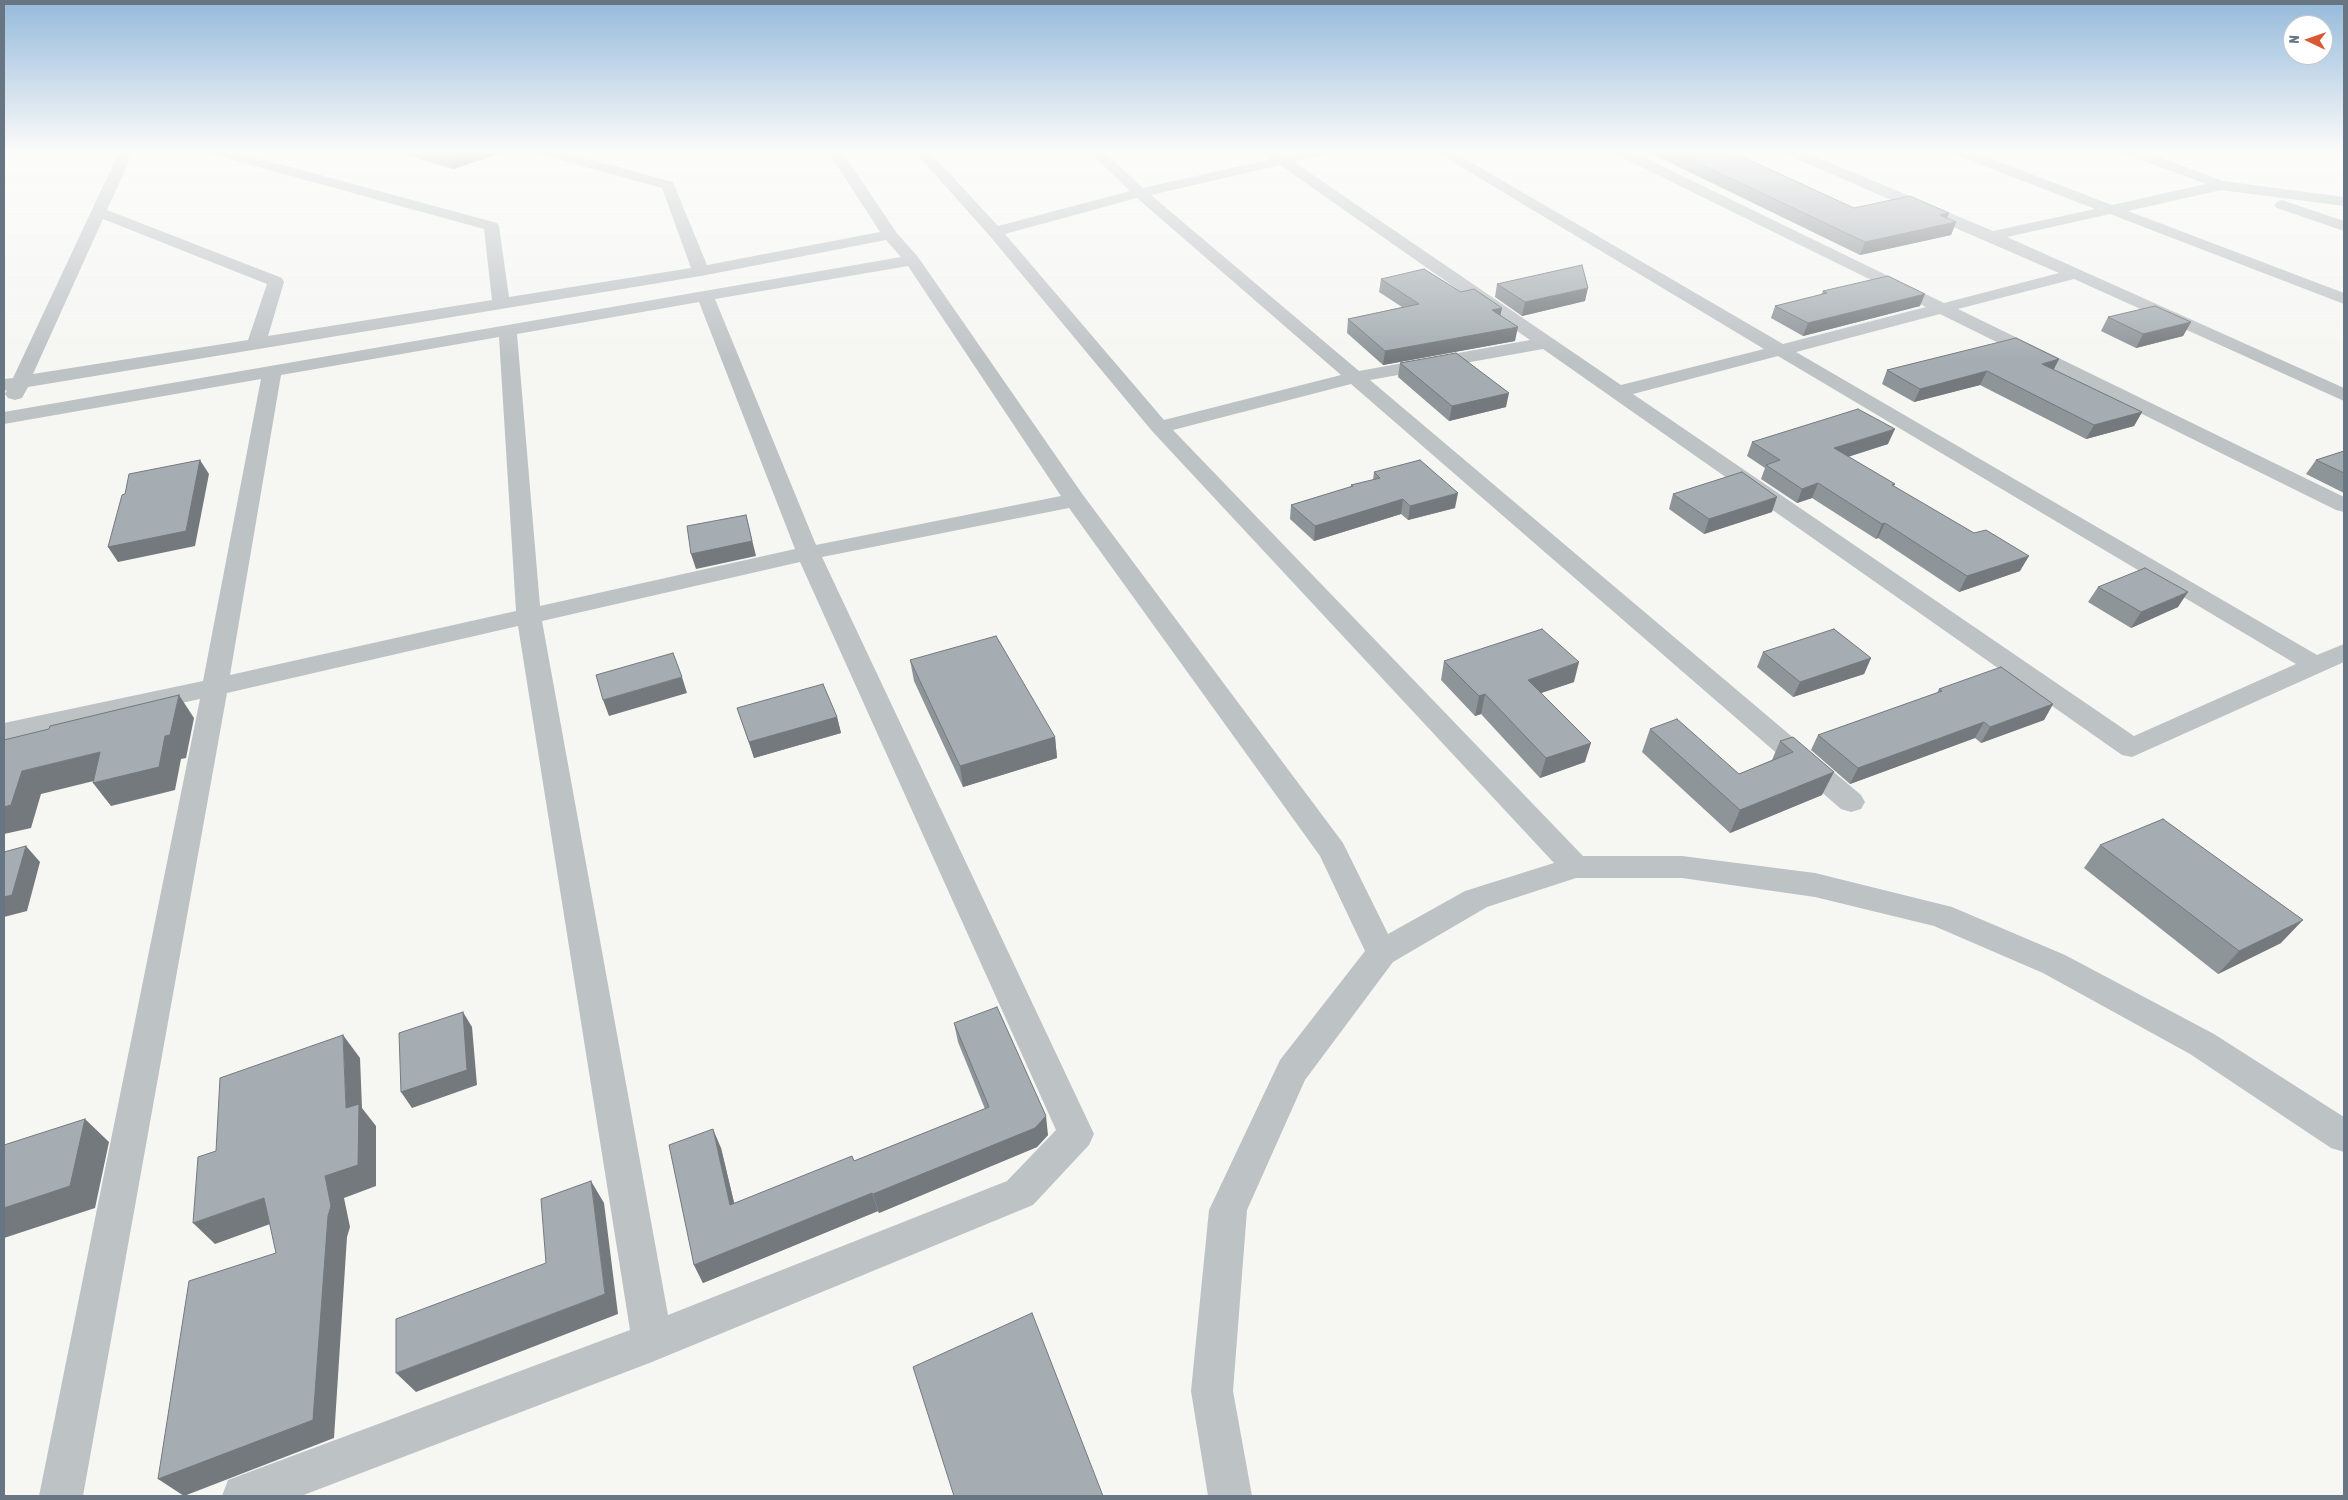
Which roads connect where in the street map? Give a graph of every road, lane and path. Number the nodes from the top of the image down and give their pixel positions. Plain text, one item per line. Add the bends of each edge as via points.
1 (95, 220) edge
2 (119, 220) edge
3 (469, 220) edge
4 (680, 220) edge
5 (880, 220) edge
6 (984, 220) edge
7 (1040, 220) edge
8 (1172, 220) edge
9 (1369, 220) edge
10 (1559, 220) edge
11 (1762, 220) edge
12 (1953, 220) edge
13 (2064, 220) edge
14 (2135, 220) edge
15 (2326, 220) edge
16 (2344, 226) edge
17 (995, 232) junction
18 (890, 235) junction
19 (1991, 236) junction
20 (912, 260) junction
21 (2075, 274) junction
22 (703, 283) junction
23 (2344, 300) edge
24 (1942, 308) junction
25 (504, 317) junction
26 (1546, 343) junction
27 (256, 344) junction
28 (1779, 349) junction
29 (272, 372) junction
30 (1355, 377) junction
31 (12, 383) edge
32 (1618, 392) junction
33 (2344, 394) edge
34 (4, 419) edge
35 (1159, 427) junction
36 (1075, 500) junction
37 (2344, 505) edge
38 (808, 553) junction
39 (529, 616) junction
40 (2344, 652) edge
41 (2316, 665) junction
42 (216, 688) junction
43 (4, 732) edge
44 (1851, 802) dead end
45 (1576, 867) junction
46 (1382, 953) junction
47 (2344, 1136) edge
48 (652, 1342) junction
49 (61, 1496) edge
50 (244, 1496) edge
51 (1230, 1496) edge

1 - 31 street
2 - 27 street via 276,282
3 - 25 street via 491,226
4 - 22 street
5 - 18 street
6 - 17 street
7 - 17 street
8 - 30 street
9 - 26 street
10 - 28 street
11 - 24 street
12 - 19 street
13 - 19 street
14 - 23 street
15 - 16 street
17 - 35 street
18 - 20 street
18 - 22 street
19 - 21 street
20 - 22 street
20 - 36 street
21 - 24 street
21 - 33 street
22 - 25 street
22 - 25 street
22 - 38 street
24 - 28 street
24 - 37 street
25 - 27 street
25 - 29 street
25 - 39 street
26 - 30 street
26 - 32 street
27 - 31 street
28 - 32 street
28 - 41 street
29 - 34 street
29 - 42 street
30 - 35 street
30 - 44 street
31 - 34 street
32 - 41 street via 2132,748
35 - 45 street
36 - 38 street
36 - 46 street via 1332,851
38 - 39 street
38 - 48 street via 1076,1134 1020,1193
39 - 42 street
39 - 48 street
40 - 41 street
42 - 43 street
42 - 49 street
45 - 46 street via 1476,899
45 - 47 street via 1682,867 1814,885 1941,916 2054,964 2202,1044
46 - 51 street via 1292,1071 1228,1210 1212,1391
48 - 50 street

